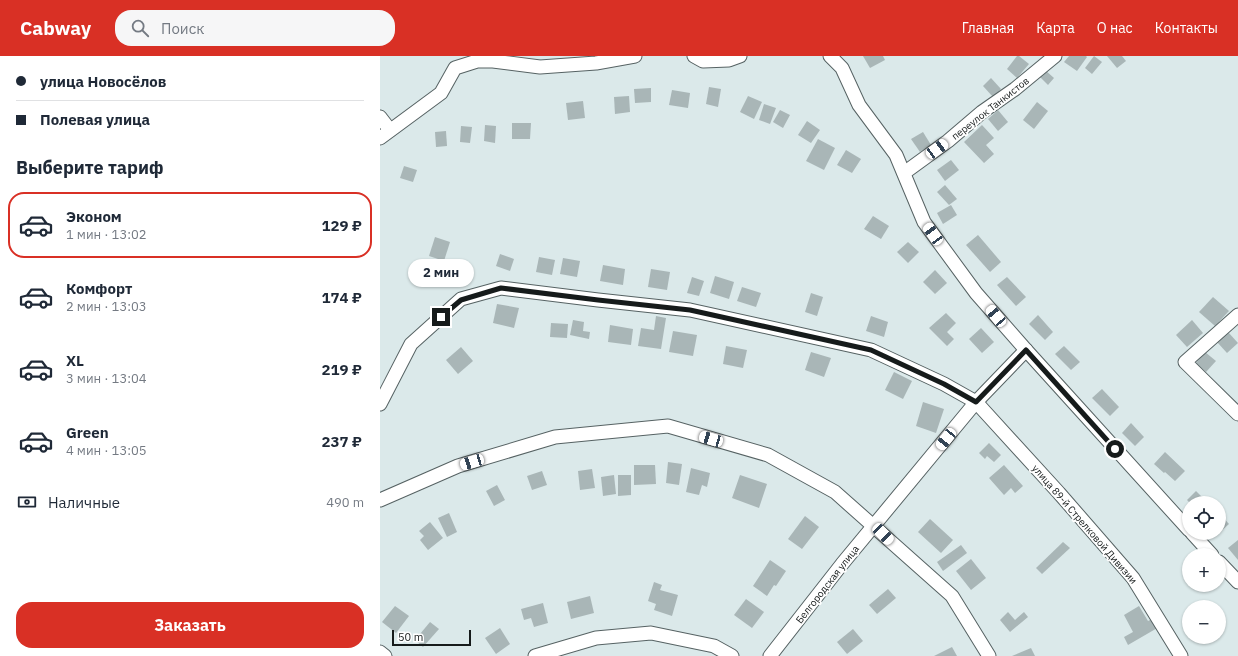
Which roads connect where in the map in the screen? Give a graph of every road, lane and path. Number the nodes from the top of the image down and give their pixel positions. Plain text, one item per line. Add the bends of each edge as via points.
1 (635, 56) edge
2 (694, 56) edge
3 (740, 56) edge
4 (830, 56) edge
5 (1055, 56) edge
6 (455, 62) edge
7 (380, 117) edge
8 (385, 134) edge
9 (904, 173) junction
10 (1238, 315) edge
11 (1026, 350) junction
12 (976, 402) junction
13 (380, 404) edge
14 (1238, 414) edge
15 (380, 500) edge
16 (1182, 522) edge
17 (874, 526) junction
18 (1198, 540) edge
19 (1206, 548) edge
20 (1226, 569) edge
21 (1238, 582) edge
22 (380, 652) edge
23 (385, 656) edge
24 (535, 656) edge
25 (732, 656) edge
26 (770, 656) edge
27 (989, 656) edge
28 (1181, 656) edge

1 - 6 street via 596,63 540,67 494,61
2 - 3 street via 703,61 729,60
4 - 9 street via 842,68 859,105 896,155
5 - 9 street, переулок Танкистов
6 - 8 street via 441,93
7 - 8 street
9 - 11 street via 924,222 976,293
10 - 14 street via 1186,362
11 - 12 street, Белгородская улица
11 - 16 street
12 - 13 street, улица 89-й Стрелковой Дивизии via 871,350 690,310 501,288 461,300 411,344
12 - 17 street, Белгородская улица
12 - 28 street, улица 89-й Стрелковой Дивизии via 1133,578
15 - 17 street via 458,466 554,437 668,426 768,455 835,492
17 - 26 street, Белгородская улица
17 - 27 street via 952,596
18 - 19 street
20 - 21 street
22 - 23 street
24 - 25 street via 596,638 651,633 714,646

